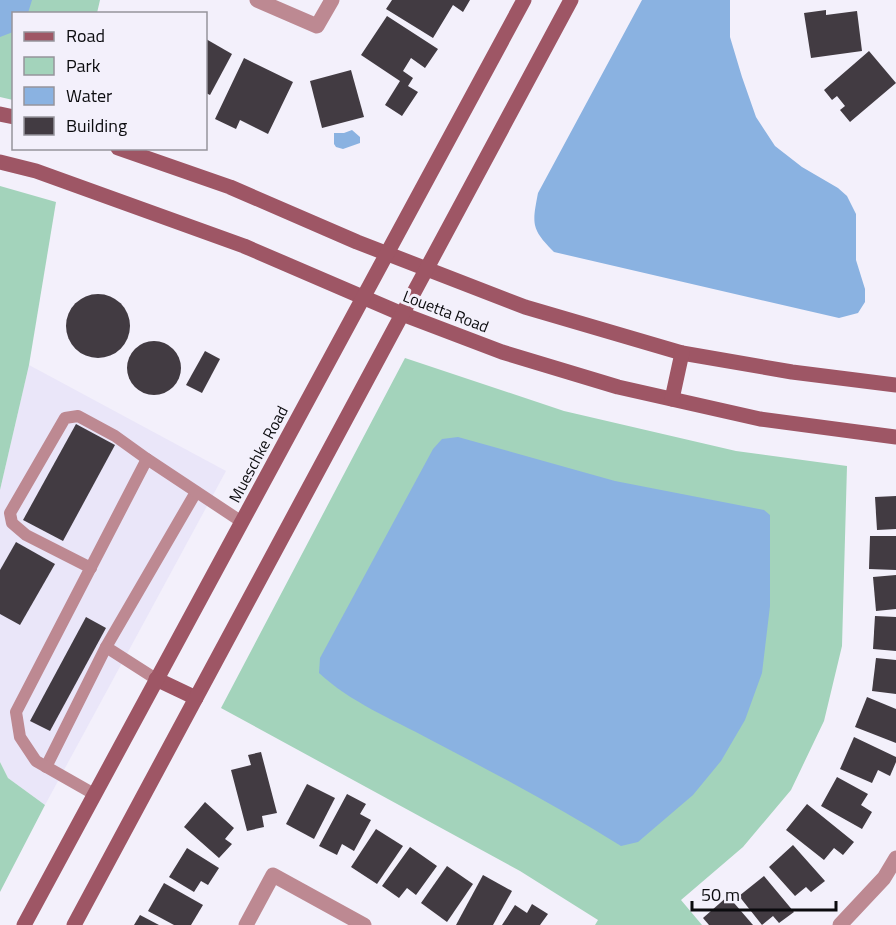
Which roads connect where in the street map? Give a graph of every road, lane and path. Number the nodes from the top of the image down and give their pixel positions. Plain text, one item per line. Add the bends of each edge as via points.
1 (257, 0) edge
2 (332, 0) edge
3 (524, 0) edge
4 (571, 0) edge
5 (124, 150) edge
6 (0, 162) edge
7 (387, 253) junction
8 (427, 269) junction
9 (363, 297) junction
10 (402, 314) junction
11 (682, 353) junction
12 (896, 385) edge
13 (672, 399) junction
14 (896, 437) edge
15 (147, 459) junction
16 (196, 492) junction
17 (242, 522) junction
18 (91, 568) junction
19 (106, 647) junction
20 (156, 679) junction
21 (196, 698) junction
22 (46, 767) junction
23 (94, 794) junction
24 (896, 858) edge
25 (24, 925) edge
26 (74, 925) edge
27 (246, 925) edge
28 (364, 925) edge
29 (840, 925) edge

1 - 2 street via 317,26
3 - 7 main road, Mueschke Road
4 - 8 main road
5 - 7 main road, Louetta Road via 230,187
6 - 9 main road, Louetta Road via 36,171 244,246
7 - 8 main road, Louetta Road
7 - 9 main road, Mueschke Road
8 - 10 main road
8 - 11 main road, Louetta Road via 525,307
9 - 10 main road, Louetta Road
9 - 17 main road, Mueschke Road
10 - 13 main road, Louetta Road via 502,352
10 - 21 main road
11 - 12 main road, Louetta Road
11 - 13 main road
13 - 14 main road, Louetta Road via 760,419
15 - 16 lane
15 - 18 lane
15 - 18 lane via 78,416 65,418 10,513 12,523 26,535
16 - 17 lane
16 - 19 lane
17 - 20 main road, Mueschke Road
18 - 22 lane via 16,712 20,737
19 - 20 lane
19 - 22 lane
20 - 21 main road
20 - 23 main road, Mueschke Road
21 - 26 main road
22 - 23 lane
23 - 25 main road, Mueschke Road
24 - 29 street via 884,878
27 - 28 street via 273,874

